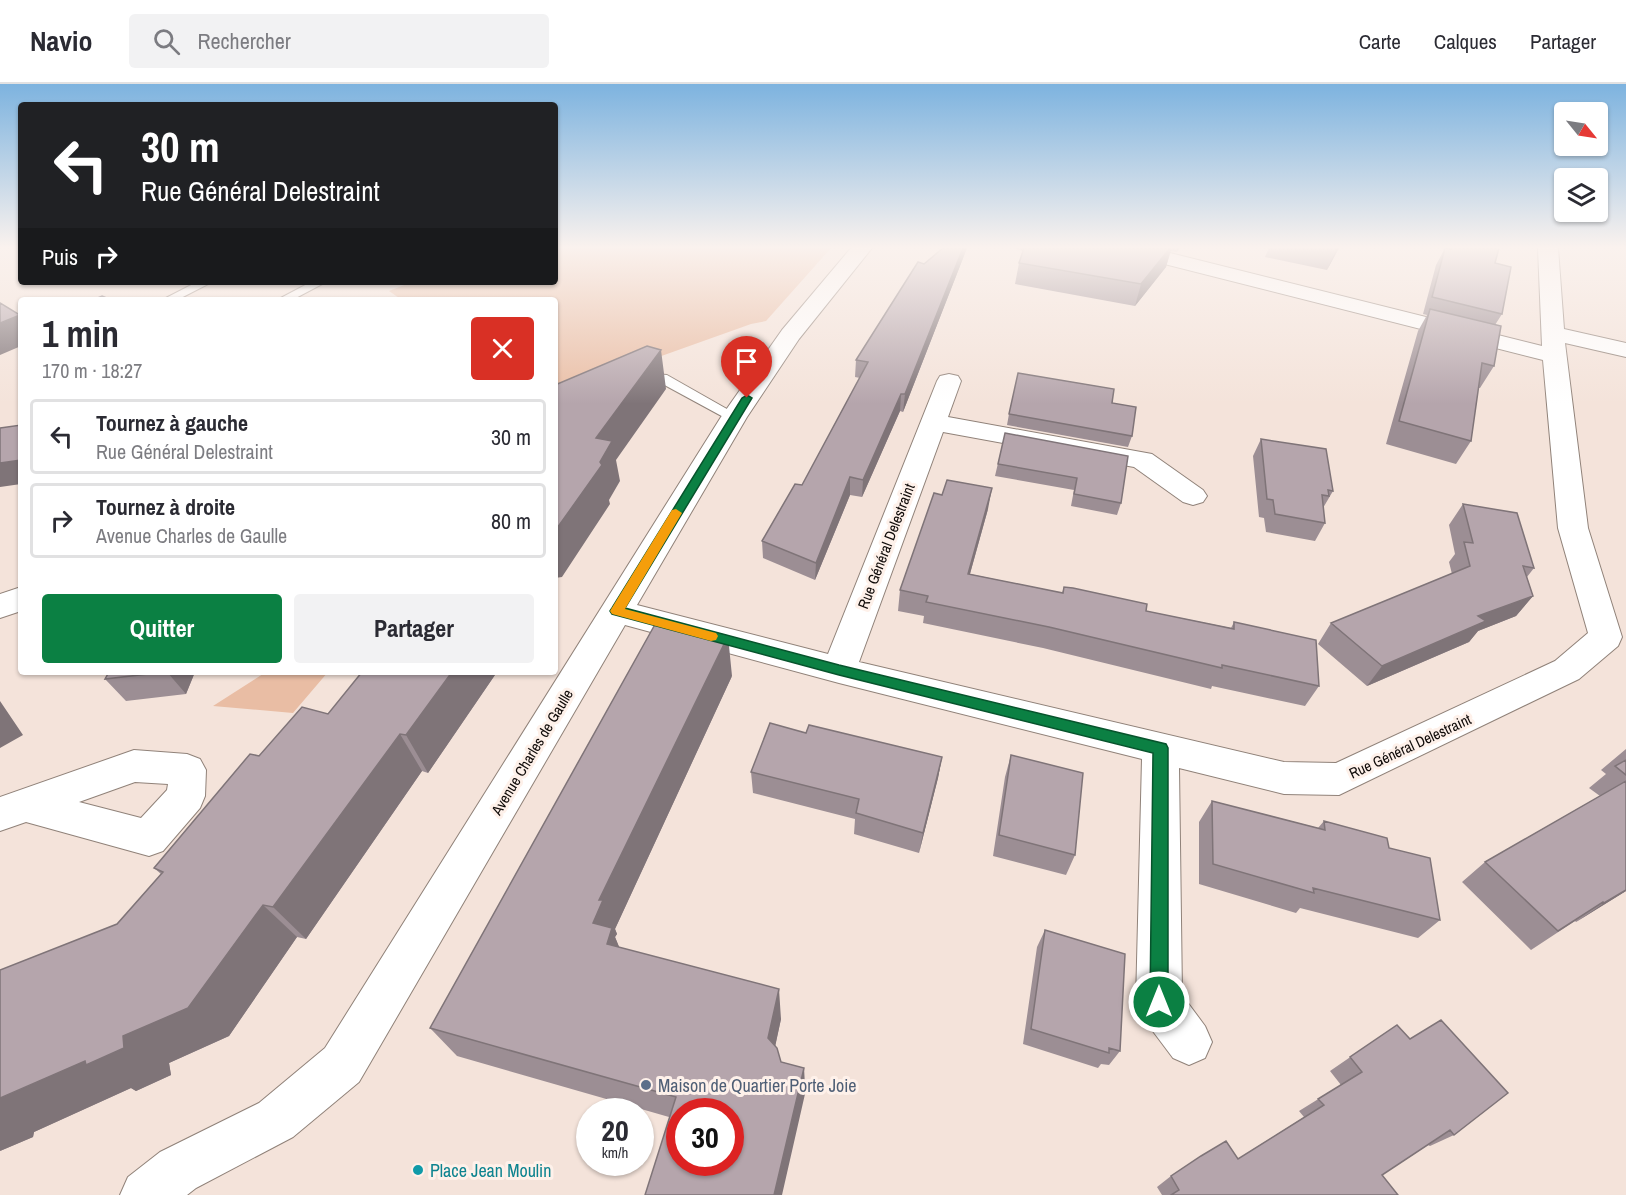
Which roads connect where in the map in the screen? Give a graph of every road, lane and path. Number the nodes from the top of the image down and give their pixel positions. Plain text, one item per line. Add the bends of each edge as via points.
1 (819, 300) edge
2 (1368, 300) edge
3 (1551, 300) edge
4 (1553, 344) junction
5 (1626, 350) edge
6 (628, 376) edge
7 (949, 381) dead end
8 (734, 417) junction
9 (933, 422) junction
10 (1193, 496) dead end
11 (18, 599) edge
12 (0, 607) edge
13 (616, 611) junction
14 (1616, 640) edge
15 (839, 670) junction
16 (1161, 748) junction
17 (1189, 1042) dead end
18 (146, 1195) edge

1 - 8 street, Avenue Charles de Gaulle
2 - 4 street
3 - 4 street, Rue Général Delestraint
4 - 5 street
4 - 14 street, Rue Général Delestraint via 1574,528
6 - 8 lane via 662,378
7 - 9 street, Rue Général Delestraint
8 - 13 street, Avenue Charles de Gaulle
9 - 10 street via 1142,460
9 - 15 street, Rue Général Delestraint
11 - 12 street
13 - 15 street, Rue Général Delestraint
13 - 18 street, Avenue Charles de Gaulle via 342,1065 276,1120 178,1170
14 - 16 street, Rue Général Delestraint via 1567,670 1339,779 1284,778
15 - 16 street, Rue Général Delestraint
16 - 17 street via 1159,1002

